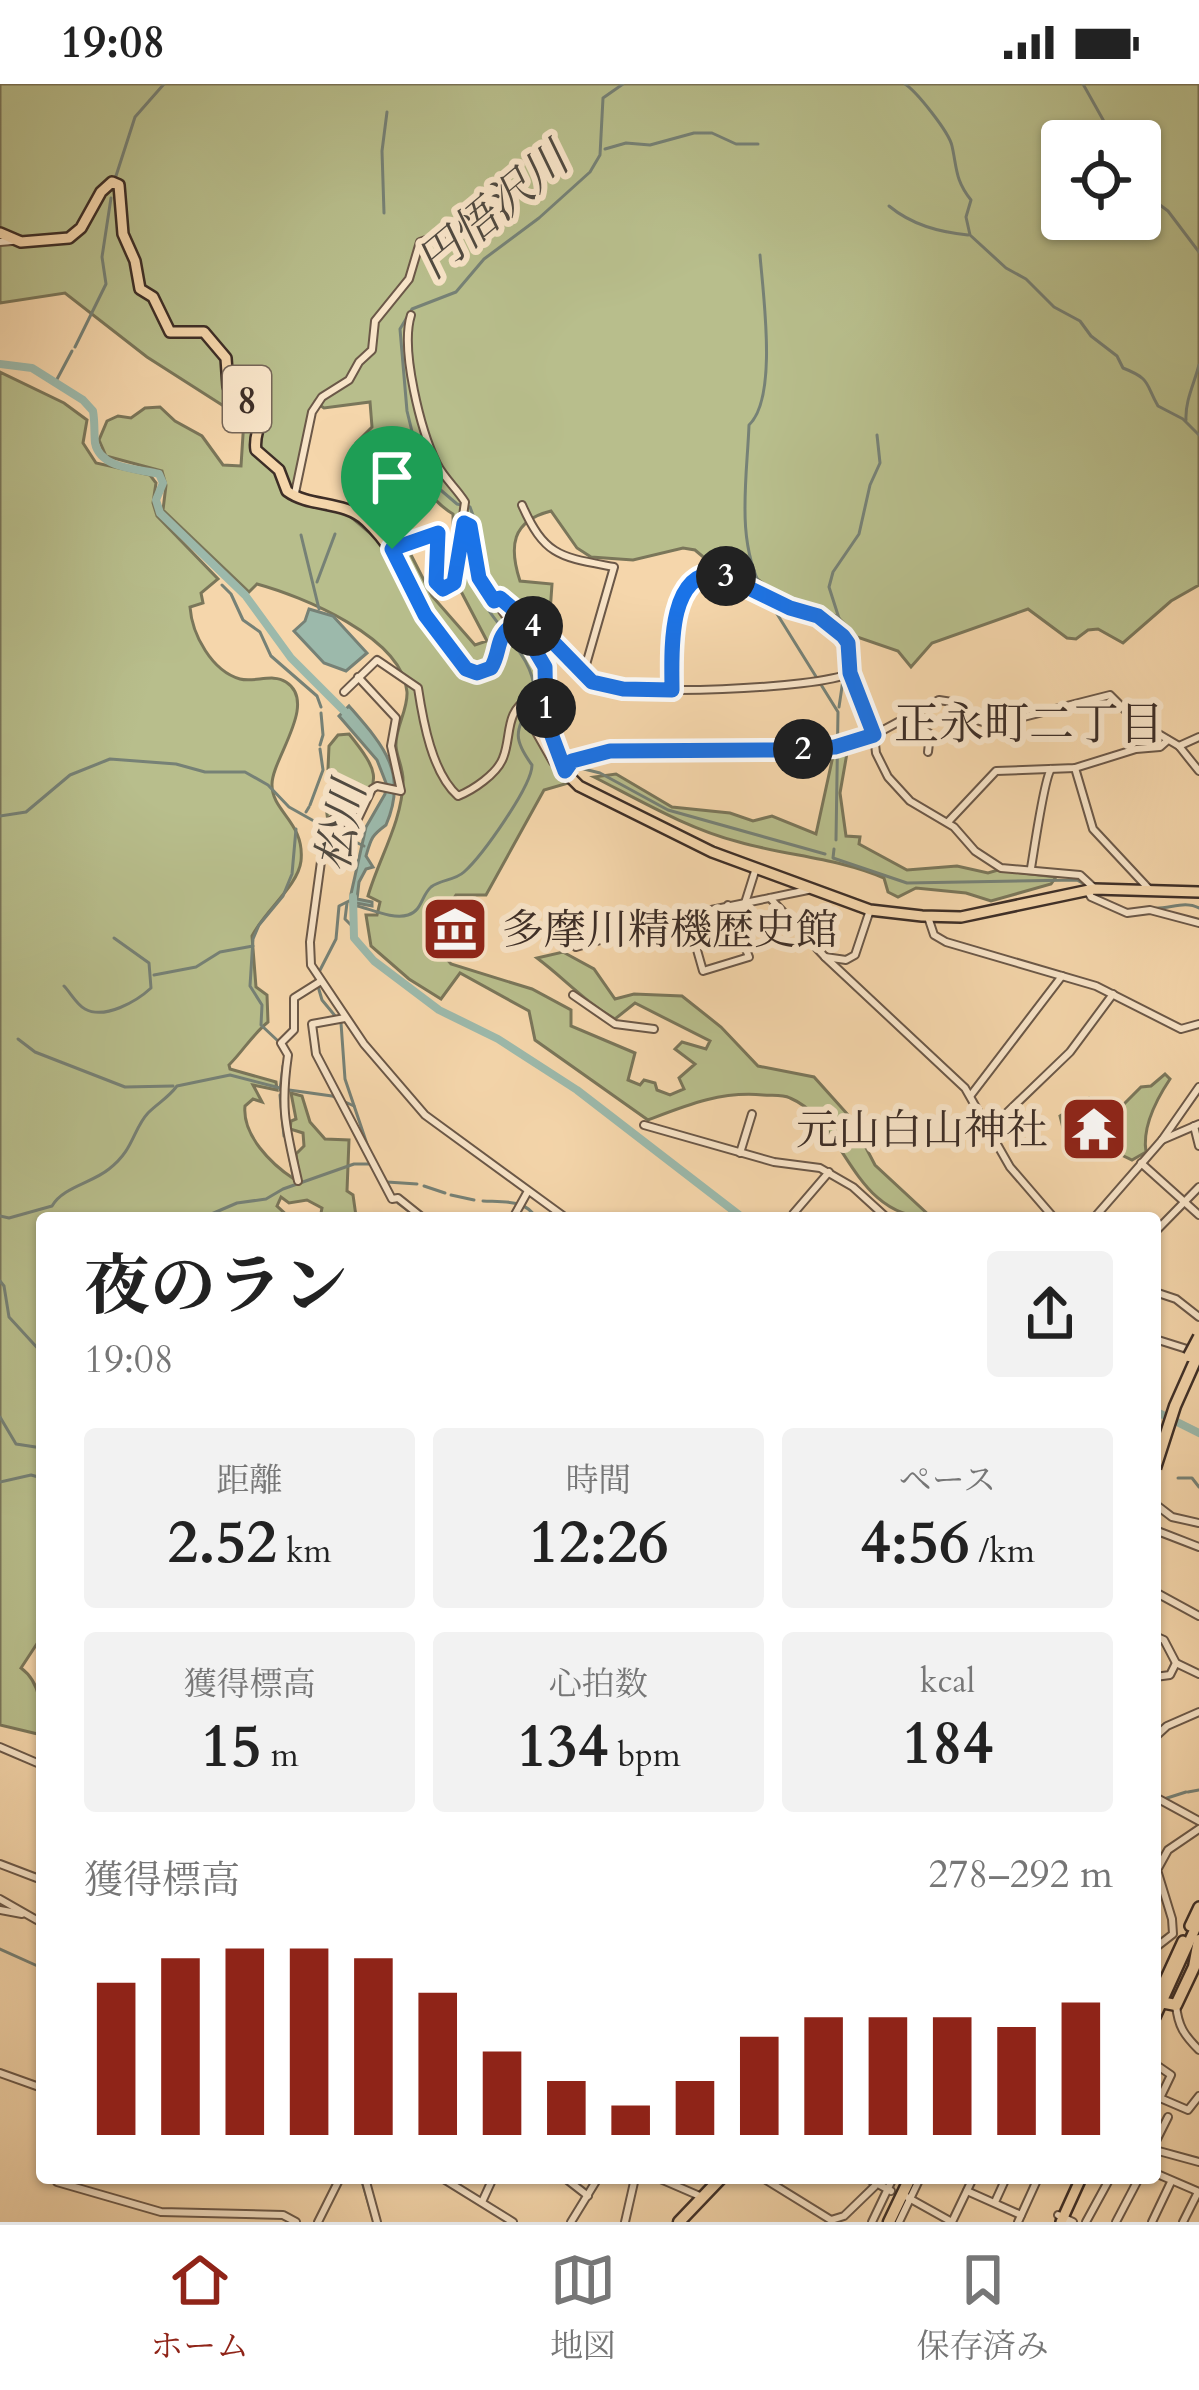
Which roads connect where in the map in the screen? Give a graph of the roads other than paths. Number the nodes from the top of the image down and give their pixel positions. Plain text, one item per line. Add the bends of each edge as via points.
1 (444, 233) dead end
2 (4, 238) edge
3 (411, 315) dead end
4 (295, 496) junction
5 (522, 506) dead end
6 (464, 523) junction
7 (392, 549) junction
8 (494, 601) junction
9 (511, 628) junction
10 (850, 673) junction
11 (583, 675) junction
12 (358, 676) junction
13 (672, 690) junction
14 (344, 692) dead end
15 (908, 718) junction
16 (874, 735) junction
17 (1199, 736) edge
18 (1168, 740) junction
19 (1179, 746) junction
20 (928, 752) dead end
21 (1075, 767) junction
22 (1051, 769) junction
23 (565, 771) junction
24 (1199, 771) edge
25 (947, 823) junction
26 (756, 868) junction
27 (1031, 868) junction
28 (812, 888) junction
29 (1090, 890) junction
30 (1150, 890) junction
31 (1199, 892) edge
32 (770, 898) junction
33 (745, 903) junction
34 (728, 905) junction
35 (870, 910) junction
36 (688, 915) junction
37 (928, 917) junction
38 (1199, 923) edge
39 (576, 947) dead end
40 (825, 957) junction
41 (1062, 976) junction
42 (318, 981) junction
43 (1113, 994) junction
44 (573, 995) dead end
45 (341, 1019) junction
46 (1199, 1024) edge
47 (654, 1029) dead end
48 (1199, 1087) edge
49 (970, 1095) junction
50 (752, 1114) dead end
51 (644, 1125) dead end
52 (1197, 1125) edge
53 (990, 1129) junction
54 (1162, 1140) junction
55 (1199, 1146) edge
56 (740, 1153) junction
57 (1141, 1163) junction
58 (829, 1172) junction
59 (298, 1180) dead end
60 (1199, 1187) edge
61 (528, 1191) junction
62 (1185, 1202) junction
63 (415, 1212) edge
64 (516, 1212) edge
65 (558, 1212) edge
66 (796, 1212) edge
67 (880, 1212) edge
68 (1049, 1212) edge
69 (1099, 1212) edge
70 (1199, 1215) edge
71 (1161, 1226) edge
72 (1161, 1294) edge
73 (1199, 1313) edge
74 (1199, 1336) edge
75 (1161, 1342) edge
76 (1199, 1353) edge
77 (1161, 1428) edge
78 (1161, 1449) edge
79 (1161, 1509) edge
80 (1199, 1523) edge
81 (1161, 1532) edge
82 (1199, 1547) edge
83 (1161, 1595) edge
84 (1199, 1616) edge
85 (1161, 1639) edge
86 (1176, 1664) junction
87 (1199, 1674) edge
88 (1161, 1677) edge
89 (1199, 1712) edge
90 (1161, 1732) edge
91 (0, 1747) edge
92 (36, 1762) edge
93 (1161, 1801) edge
94 (1199, 1825) edge
95 (0, 1864) edge
96 (1161, 1864) edge
97 (36, 1878) edge
98 (1161, 1886) edge
99 (0, 1899) edge
100 (1199, 1906) edge
101 (0, 1910) edge
102 (25, 1914) junction
103 (36, 1920) edge
104 (1199, 1920) edge
105 (1161, 1943) edge
106 (1198, 1947) edge
107 (1161, 1993) edge
108 (1161, 1994) edge
109 (1161, 2003) edge
110 (1176, 2005) junction
111 (1199, 2050) edge
112 (1161, 2068) edge
113 (0, 2073) edge
114 (36, 2086) edge
115 (1161, 2091) edge
116 (1199, 2096) edge
117 (1161, 2097) edge
118 (1168, 2117) dead end
119 (1161, 2133) edge
120 (1161, 2148) edge
121 (1199, 2162) edge
122 (1161, 2176) edge
123 (1172, 2181) junction
124 (63, 2184) edge
125 (337, 2184) edge
126 (367, 2184) edge
127 (451, 2184) edge
128 (490, 2184) edge
129 (573, 2184) edge
130 (595, 2184) edge
131 (634, 2184) edge
132 (671, 2184) edge
133 (715, 2184) edge
134 (773, 2184) edge
135 (891, 2184) edge
136 (904, 2184) edge
137 (916, 2184) edge
138 (970, 2184) edge
139 (1003, 2184) edge
140 (1035, 2184) edge
141 (1076, 2184) edge
142 (1107, 2184) edge
143 (1136, 2184) edge
144 (875, 2186) joint
145 (889, 2190) junction
146 (967, 2191) junction
147 (1199, 2192) edge
148 (588, 2196) junction
149 (908, 2197) junction
150 (702, 2198) junction
151 (481, 2203) junction
152 (994, 2203) junction
153 (1019, 2219) edge
154 (1062, 2220) edge
155 (1184, 2220) edge
156 (296, 2222) edge
157 (318, 2222) edge
158 (377, 2222) edge
159 (513, 2222) edge
160 (571, 2222) edge
161 (625, 2222) edge
162 (680, 2222) edge
163 (872, 2222) edge
164 (886, 2222) edge
165 (899, 2222) edge
166 (1086, 2222) edge
167 (1116, 2222) edge
168 (1152, 2222) edge
169 (1195, 2222) edge

1 - 4 street via 420,242 409,279 375,321 372,350 312,412
2 - 4 main road, 8 via 69,238 105,186 119,185 140,289 153,297 170,332 204,332 226,358 228,387 259,409 256,450
3 - 6 street via 425,435 465,507
4 - 7 main road via 352,511
5 - 11 street via 538,541 614,567
6 - 7 street via 448,588 436,582 438,533
6 - 8 street
7 - 9 main road via 425,615 466,669 491,668
8 - 9 street
8 - 11 street via 515,610
9 - 23 main road via 526,635 545,667 546,720
10 - 13 street
10 - 13 street via 848,643 818,616 706,573 674,623
10 - 16 street
11 - 13 street via 623,689
12 - 14 street
12 - 23 street via 377,660 418,688 454,795 500,764 507,729 526,699 536,700 532,725
12 - 42 street via 396,718 391,746 401,791 377,786 356,828 337,816 326,826 309,956
15 - 16 street
15 - 18 street via 946,700 968,717 999,724 1110,695
15 - 20 street via 930,734
16 - 23 street via 838,746 610,751 572,761
16 - 25 street via 888,777
17 - 19 street
18 - 19 street
18 - 21 street
19 - 24 street
21 - 22 street
21 - 30 street via 1093,830
22 - 25 street via 996,771
22 - 27 street
23 - 26 main road via 580,787
25 - 27 street via 1001,868
26 - 28 main road
26 - 33 street
27 - 29 street via 1080,875
28 - 32 street
28 - 35 main road
29 - 30 main road
29 - 37 main road
29 - 38 street via 1126,913 1150,910
30 - 31 main road
32 - 33 street
32 - 40 street
33 - 34 street
34 - 36 street
34 - 36 street via 749,957 703,971
35 - 37 main road
35 - 40 street via 855,955
36 - 39 street
37 - 41 street via 946,942
40 - 49 street
41 - 43 street
41 - 49 street
42 - 45 street
42 - 59 street via 294,998 293,1030 281,1043 288,1055 283,1127
43 - 46 street via 1181,1030
43 - 53 street via 1070,1052
44 - 47 street via 615,1024
45 - 61 street via 425,1115
45 - 63 street via 312,1024 316,1054 372,1164
48 - 54 street
49 - 53 street
50 - 56 street
51 - 56 street
52 - 54 street
52 - 55 street
53 - 68 street
54 - 57 street
56 - 58 street
57 - 62 street
57 - 69 street
58 - 66 street
58 - 67 street
60 - 62 street
61 - 64 street
61 - 65 street
62 - 70 street
62 - 71 street
72 - 73 street
74 - 77 highway, bridge
75 - 76 street
76 - 78 highway, bridge
79 - 80 street
81 - 82 street
83 - 84 street
85 - 86 street
86 - 87 street
86 - 88 street
89 - 90 street
91 - 92 street
93 - 94 street
94 - 96 street
95 - 97 street
98 - 105 street via 1173,1934
99 - 102 street
100 - 107 main road
101 - 102 street
102 - 103 street
104 - 108 main road
106 - 110 highway
109 - 110 highway
110 - 111 street via 1181,2031
112 - 115 street via 1171,2075
113 - 114 street
116 - 117 street via 1188,2110
118 - 119 street
120 - 121 street
122 - 123 street
123 - 147 street
123 - 168 street
124 - 156 street via 161,2212 283,2215
125 - 157 street
126 - 158 street
127 - 151 street
128 - 151 street
129 - 148 street
130 - 148 street
131 - 161 street
132 - 150 street
133 - 150 highway
134 - 144 street via 831,2220
135 - 145 street
136 - 164 highway
137 - 149 street
138 - 146 street
139 - 152 street
140 - 153 street
141 - 154 main road
142 - 166 street
143 - 167 street
144 - 145 street
145 - 163 street
146 - 149 street via 952,2222
146 - 152 street
147 - 155 street
148 - 160 street
149 - 165 street
150 - 162 highway
151 - 159 street
152 - 153 street
155 - 169 street

